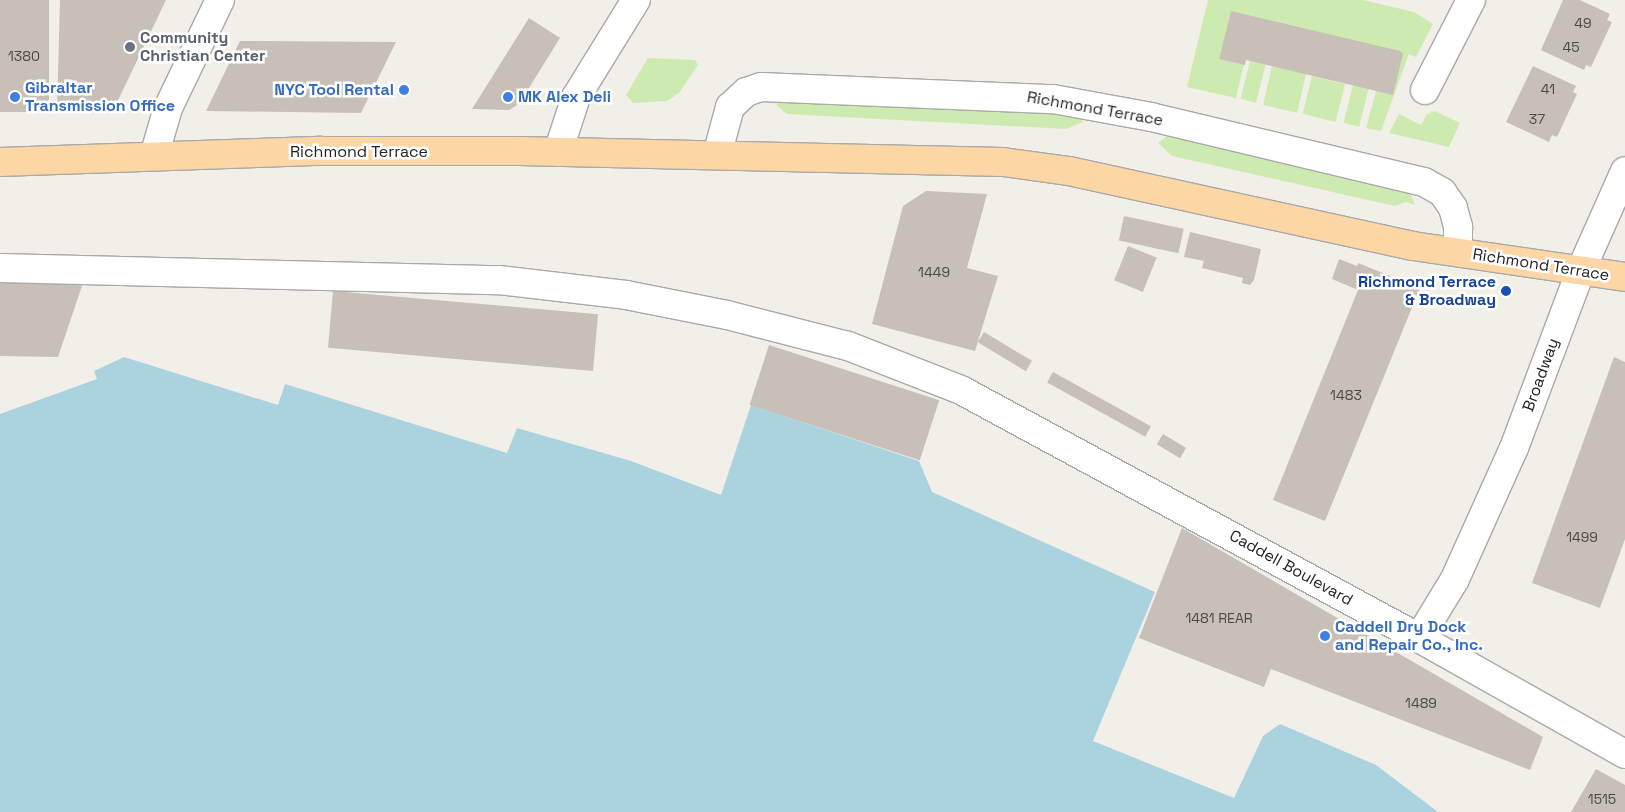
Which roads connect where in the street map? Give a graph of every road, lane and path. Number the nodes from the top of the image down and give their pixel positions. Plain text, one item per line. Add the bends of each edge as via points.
1 (220, 0) edge
2 (636, 0) edge
3 (1471, 0) edge
4 (1426, 90) dead end
5 (558, 152) junction
6 (717, 155) junction
7 (154, 156) junction
8 (0, 162) edge
9 (1625, 171) edge
10 (1458, 252) junction
11 (0, 268) edge
12 (1581, 270) junction
13 (1625, 278) edge
14 (1419, 638) junction
15 (1625, 754) edge

1 - 7 street via 168,108
2 - 5 street via 579,91
3 - 4 street
5 - 6 main road, Richmond Terrace
5 - 7 main road, Richmond Terrace
6 - 10 main road, Richmond Terrace via 966,160 1039,166 1370,238
6 - 10 street, Richmond Terrace via 730,107 746,92 761,87 1053,99 1151,117 1424,182 1442,192 1453,208 1458,227
7 - 8 main road, Richmond Terrace
9 - 12 street, Broadway
10 - 12 main road, Richmond Terrace
11 - 14 street, Caddell Boulevard via 499,280 616,293 718,313 848,346 961,390
12 - 13 main road, Richmond Terrace
12 - 14 street, Broadway via 1514,448 1455,580
14 - 15 street, Caddell Boulevard

